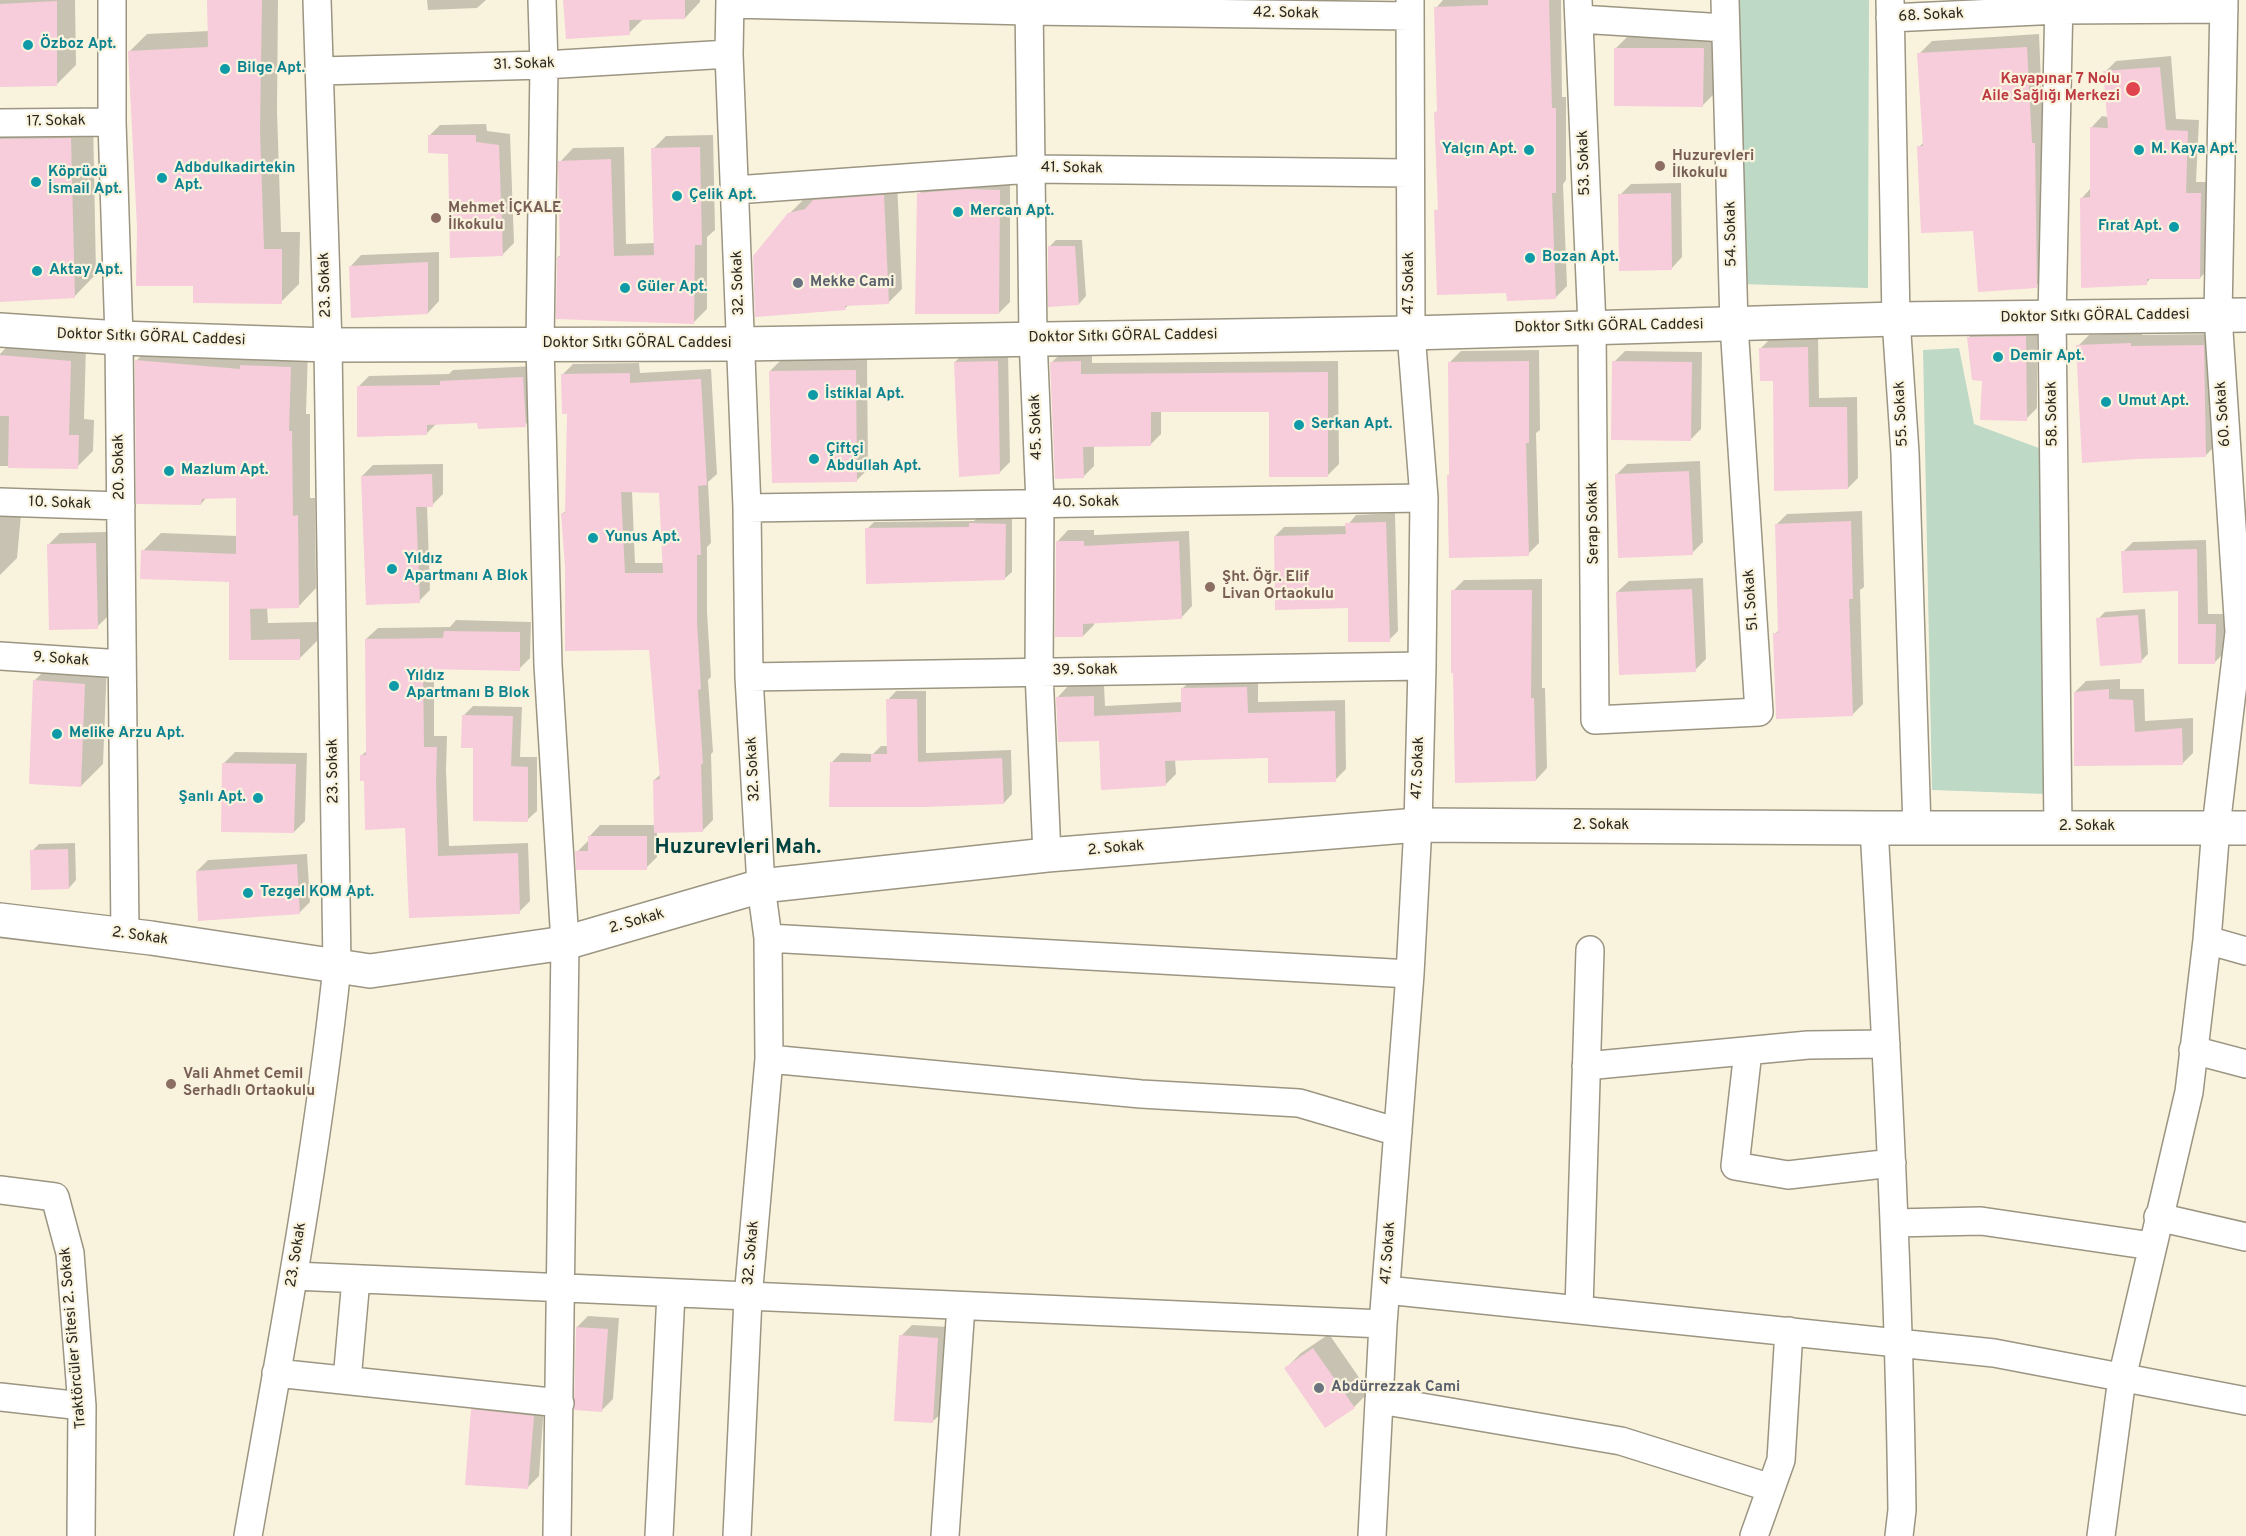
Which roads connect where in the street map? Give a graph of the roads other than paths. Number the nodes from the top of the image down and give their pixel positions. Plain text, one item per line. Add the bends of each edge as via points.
1 (112, 0) edge
2 (317, 0) edge
3 (542, 0) edge
4 (1725, 0) edge
5 (730, 2) edge
6 (2224, 4) edge
7 (2059, 5) edge
8 (1029, 6) edge
9 (1410, 8) edge
10 (1890, 9) edge
11 (1578, 10) edge
12 (1725, 28) junction
13 (729, 54) junction
14 (544, 65) junction
15 (320, 71) junction
16 (112, 122) junction
17 (0, 123) edge
18 (1031, 169) junction
19 (1410, 173) junction
20 (735, 190) junction
21 (2232, 315) edge
22 (2052, 318) junction
23 (1896, 319) junction
24 (1734, 325) junction
25 (1592, 326) junction
26 (0, 330) edge
27 (1411, 333) junction
28 (119, 338) junction
29 (1033, 338) junction
30 (540, 344) junction
31 (741, 344) junction
32 (328, 345) junction
33 (1425, 498) junction
34 (0, 502) edge
35 (1040, 503) junction
36 (121, 506) junction
37 (747, 508) junction
38 (0, 656) edge
39 (122, 664) junction
40 (1422, 666) junction
41 (1039, 672) junction
42 (749, 677) junction
43 (1595, 720) joint
44 (1418, 825) junction
45 (2058, 827) junction
46 (2231, 827) edge
47 (1874, 828) junction
48 (1917, 828) junction
49 (1047, 855) junction
50 (761, 886) junction
51 (0, 920) edge
52 (125, 935) junction
53 (768, 938) junction
54 (2207, 940) junction
55 (565, 943) junction
56 (1590, 950) dead end
57 (2246, 951) edge
58 (337, 967) junction
59 (1410, 974) junction
60 (1886, 1044) junction
61 (2193, 1050) junction
62 (1748, 1051) junction
63 (770, 1059) junction
64 (2246, 1064) edge
65 (1586, 1066) junction
66 (1398, 1132) junction
67 (1892, 1163) junction
68 (0, 1190) edge
69 (2158, 1217) junction
70 (1894, 1223) junction
71 (2246, 1237) edge
72 (2152, 1246) junction
73 (294, 1276) junction
74 (356, 1279) junction
75 (562, 1288) junction
76 (1386, 1290) junction
77 (671, 1293) junction
78 (748, 1298) junction
79 (961, 1306) junction
80 (1579, 1309) junction
81 (1383, 1324) junction
82 (1789, 1331) junction
83 (1900, 1343) junction
84 (276, 1373) junction
85 (2122, 1378) junction
86 (347, 1380) junction
87 (0, 1397) edge
88 (1380, 1400) junction
89 (2246, 1401) edge
90 (560, 1403) junction
91 (82, 1406) junction
92 (1771, 1488) junction
93 (81, 1536) edge
94 (248, 1536) edge
95 (557, 1536) edge
96 (577, 1536) edge
97 (659, 1536) edge
98 (737, 1536) edge
99 (945, 1536) edge
100 (1372, 1536) edge
101 (1754, 1536) edge
102 (1899, 1536) edge
103 (2101, 1536) edge

1 - 16 street, 20. Sokak
2 - 15 street, 23. Sokak
3 - 14 street
4 - 12 street, 54. Sokak
5 - 8 street, 42. Sokak
5 - 13 street, 32. Sokak
6 - 7 street, 68. Sokak
6 - 21 street, 60. Sokak
7 - 10 street, 68. Sokak
7 - 22 street, 58. Sokak
8 - 9 street, 42. Sokak
8 - 18 street, 45. Sokak
9 - 19 street, 47. Sokak
10 - 23 street, 55. Sokak
11 - 12 street
11 - 25 street, 53. Sokak
12 - 24 street, 54. Sokak
13 - 14 street, 31. Sokak
13 - 20 street, 32. Sokak
14 - 15 street, 31. Sokak
14 - 30 street
15 - 32 street, 23. Sokak
16 - 17 street, 17. Sokak
16 - 28 street, 20. Sokak
18 - 19 street, 41. Sokak
18 - 20 street, 41. Sokak
18 - 29 street, 45. Sokak
19 - 27 street, 47. Sokak
20 - 31 street, 32. Sokak
21 - 22 street, Doktor Sıtkı GÖRAL Caddesi
21 - 46 street, 60. Sokak via 2239,632
22 - 23 street, Doktor Sıtkı GÖRAL Caddesi
22 - 45 street, 58. Sokak
23 - 24 street, Doktor Sıtkı GÖRAL Caddesi
23 - 48 street, 55. Sokak via 1905,453
24 - 25 street, Doktor Sıtkı GÖRAL Caddesi
24 - 43 street, 51. Sokak via 1759,712
25 - 27 street, Doktor Sıtkı GÖRAL Caddesi
25 - 43 street, Serap Sokak
26 - 28 street, Doktor Sıtkı GÖRAL Caddesi
27 - 29 street, Doktor Sıtkı GÖRAL Caddesi
27 - 33 street, 47. Sokak
28 - 32 street, Doktor Sıtkı GÖRAL Caddesi
28 - 36 street, 20. Sokak
29 - 31 street, Doktor Sıtkı GÖRAL Caddesi
29 - 35 street, 45. Sokak
30 - 31 street, Doktor Sıtkı GÖRAL Caddesi
30 - 32 street, Doktor Sıtkı GÖRAL Caddesi
30 - 55 street via 548,665
31 - 37 street, 32. Sokak
32 - 58 street, 23. Sokak
33 - 35 street, 40. Sokak
33 - 40 street, 47. Sokak
34 - 36 street, 10. Sokak
35 - 37 street, 40. Sokak
35 - 41 street, 45. Sokak
36 - 39 street, 20. Sokak
37 - 42 street, 32. Sokak
38 - 39 street, 9. Sokak
39 - 52 street, 20. Sokak
40 - 41 street, 39. Sokak
40 - 44 street, 47. Sokak
41 - 42 street, 39. Sokak
41 - 49 street, 45. Sokak
42 - 50 street, 32. Sokak
44 - 47 street, 2. Sokak
44 - 49 street, 2. Sokak
44 - 59 street, 47. Sokak
45 - 46 street, 2. Sokak
45 - 48 street, 2. Sokak
46 - 54 street, 60. Sokak
47 - 48 street, 2. Sokak
47 - 60 street
49 - 50 street, 2. Sokak
50 - 53 street, 32. Sokak
50 - 55 street, 2. Sokak
51 - 52 street, 2. Sokak
52 - 58 street, 2. Sokak
53 - 59 street
53 - 63 street, 32. Sokak
54 - 57 street
54 - 61 street, 60. Sokak
55 - 58 street, 2. Sokak via 370,971
55 - 75 street
56 - 65 street
58 - 73 street, 23. Sokak via 327,1068
59 - 66 street, 47. Sokak
60 - 62 street
60 - 67 street
61 - 64 street
61 - 69 street, 60. Sokak via 2188,1092
62 - 65 street
62 - 67 street via 1735,1166 1788,1175
63 - 66 street via 1141,1095 1299,1103
63 - 78 street, 32. Sokak
65 - 80 street
66 - 76 street, 47. Sokak
67 - 70 street
68 - 91 street, Traktörcüler Sitesi 2. Sokak via 55,1197 70,1253
69 - 71 street
69 - 72 street, 60. Sokak
70 - 72 street via 1981,1221
70 - 83 street
72 - 85 street, 60. Sokak
73 - 74 street
73 - 84 street, 23. Sokak
74 - 75 street
74 - 86 street
75 - 77 street
75 - 90 street
76 - 80 street
76 - 81 street, 47. Sokak
77 - 78 street
77 - 97 street
78 - 79 street
78 - 98 street, 32. Sokak
79 - 81 street
79 - 99 street
80 - 82 street
81 - 88 street, 47. Sokak
82 - 83 street
82 - 92 street via 1781,1460
83 - 85 street via 1994,1353
83 - 102 street
84 - 86 street
84 - 94 street, 23. Sokak
85 - 89 street
85 - 103 street, 60. Sokak
86 - 90 street
87 - 91 street
88 - 92 street via 1621,1441
88 - 100 street, 47. Sokak
90 - 95 street
91 - 93 street, Traktörcüler Sitesi 2. Sokak
92 - 101 street
95 - 96 street

